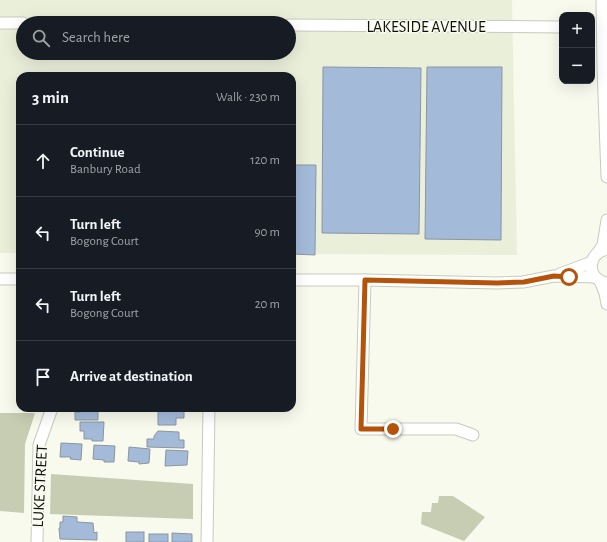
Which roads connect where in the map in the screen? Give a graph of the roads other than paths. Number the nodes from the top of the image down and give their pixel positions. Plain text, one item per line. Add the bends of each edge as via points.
1 (602, 0) edge
2 (0, 23) edge
3 (16, 23) edge
4 (296, 25) edge
5 (559, 27) edge
6 (597, 27) edge
7 (605, 67) edge
8 (607, 177) edge
9 (607, 220) edge
10 (598, 255) edge
11 (554, 276) junction
12 (0, 279) edge
13 (16, 279) edge
14 (296, 280) edge
15 (365, 280) junction
16 (601, 280) edge
17 (607, 304) edge
18 (51, 412) edge
19 (209, 412) edge
20 (473, 436) dead end
21 (37, 542) edge
22 (207, 542) edge

1 - 6 street
2 - 3 street
4 - 5 street, LAKESIDE AVENUE
6 - 7 street
7 - 8 street
9 - 10 street via 603,244
10 - 11 street
10 - 16 street via 592,272
11 - 15 street via 524,282 497,283
11 - 16 street
12 - 13 street
14 - 15 street
15 - 20 street via 361,429 456,429
16 - 17 street
18 - 21 street, LUKE STREET via 39,445
19 - 22 street

